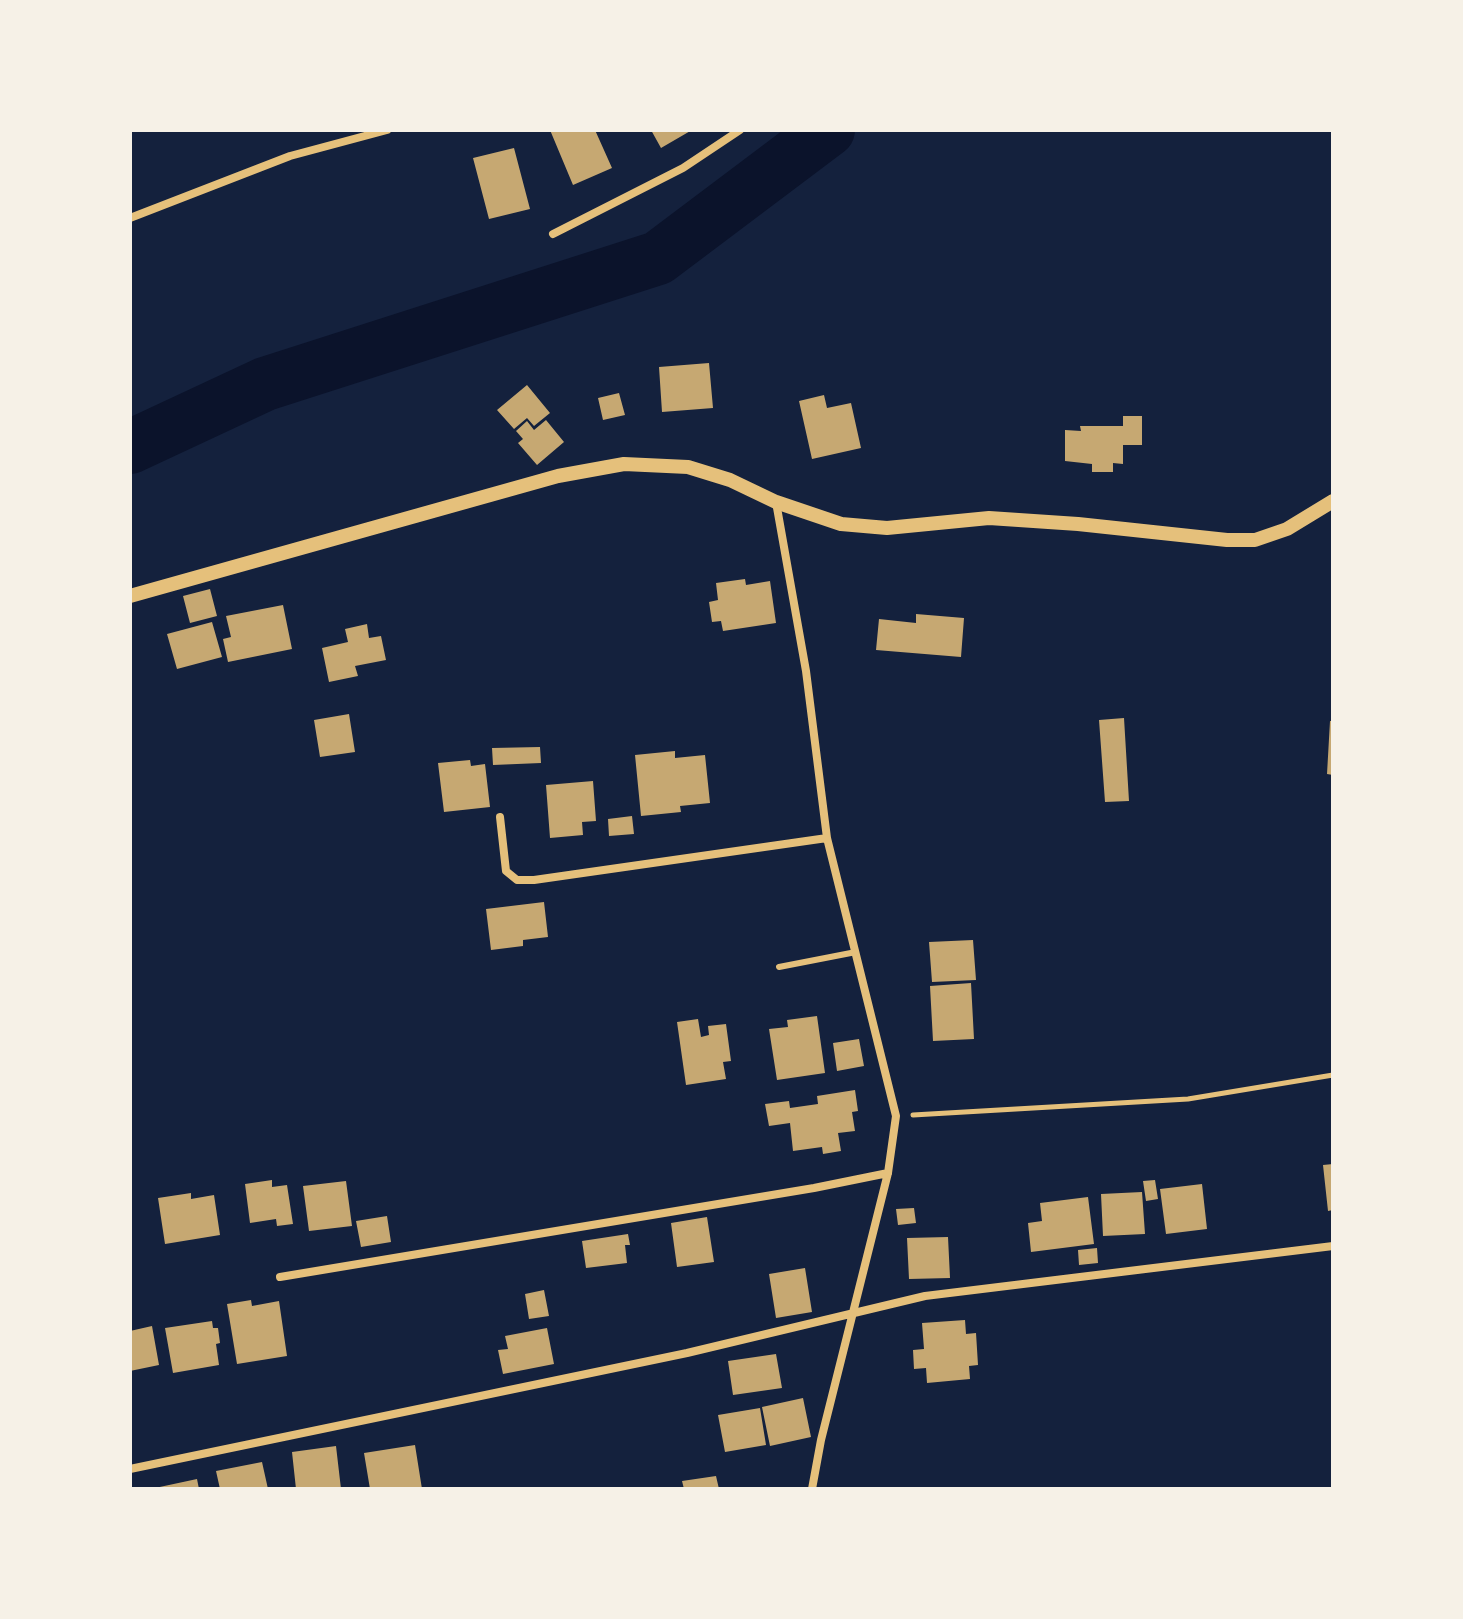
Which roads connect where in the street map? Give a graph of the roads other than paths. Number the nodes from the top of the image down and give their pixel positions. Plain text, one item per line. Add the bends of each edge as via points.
1 (387, 130) edge
2 (740, 130) edge
3 (130, 218) edge
4 (553, 234) dead end
5 (1333, 501) edge
6 (776, 502) junction
7 (130, 596) edge
8 (500, 817) dead end
9 (827, 838) junction
10 (856, 952) junction
11 (779, 967) dead end
12 (888, 1173) junction
13 (1333, 1246) edge
14 (280, 1277) dead end
15 (854, 1315) junction
16 (130, 1469) edge
17 (812, 1489) edge

1 - 3 street via 290,156
2 - 4 street via 683,168
5 - 6 street via 1287,529 1255,540 989,518 887,528 841,524
6 - 7 street via 688,467 624,464 558,476
6 - 9 street via 806,671
8 - 9 street via 506,871 517,880
9 - 10 street
10 - 11 lane
10 - 12 street via 896,1116
12 - 14 street
12 - 15 street
13 - 15 street via 925,1296
15 - 16 street
15 - 17 street

